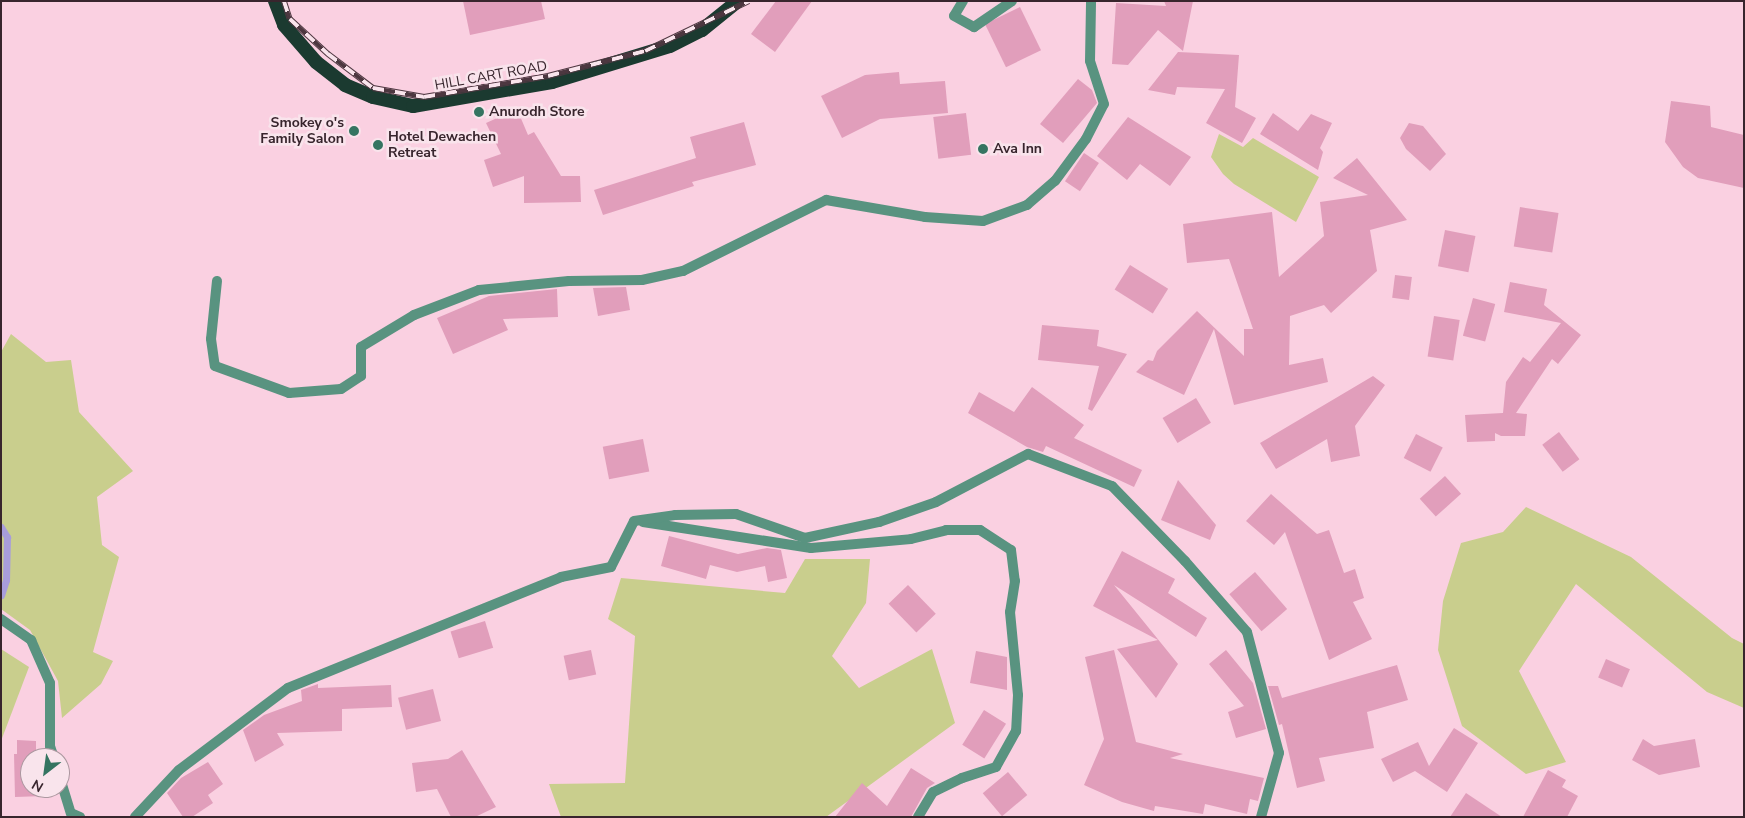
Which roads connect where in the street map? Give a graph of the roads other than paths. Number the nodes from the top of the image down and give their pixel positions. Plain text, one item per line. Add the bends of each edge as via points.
1 (275, 1) edge
2 (738, 1) edge
3 (962, 1) edge
4 (1012, 1) edge
5 (1091, 1) edge
6 (217, 281) dead end
7 (634, 520) junction
8 (1, 619) edge
9 (51, 748) edge
10 (66, 798) edge
11 (80, 817) edge
12 (134, 817) edge
13 (918, 817) edge
14 (1260, 817) edge

1 - 2 highway, HILL CART ROAD via 284,26 316,62 345,85 373,97 413,106 552,82 670,46 702,30
3 - 4 street via 954,16 974,27
5 - 6 street via 1090,61 1104,104 1086,139 1055,181 1027,205 983,222 926,217 826,200 682,270 642,280 478,290 414,315 361,347 361,376 341,389 289,393 215,366 211,339
7 - 12 street via 611,567 561,577 288,688 179,770
7 - 13 street via 711,535 810,548 911,539 946,530 980,530 1011,550 1015,582 1010,612 1018,695 1016,731 996,768 962,778 933,792
7 - 14 street via 676,515 736,514 805,538 879,522 936,502 1028,454 1112,486 1185,561 1246,632 1279,753
8 - 9 street via 31,640 50,683
10 - 11 street via 71,813

